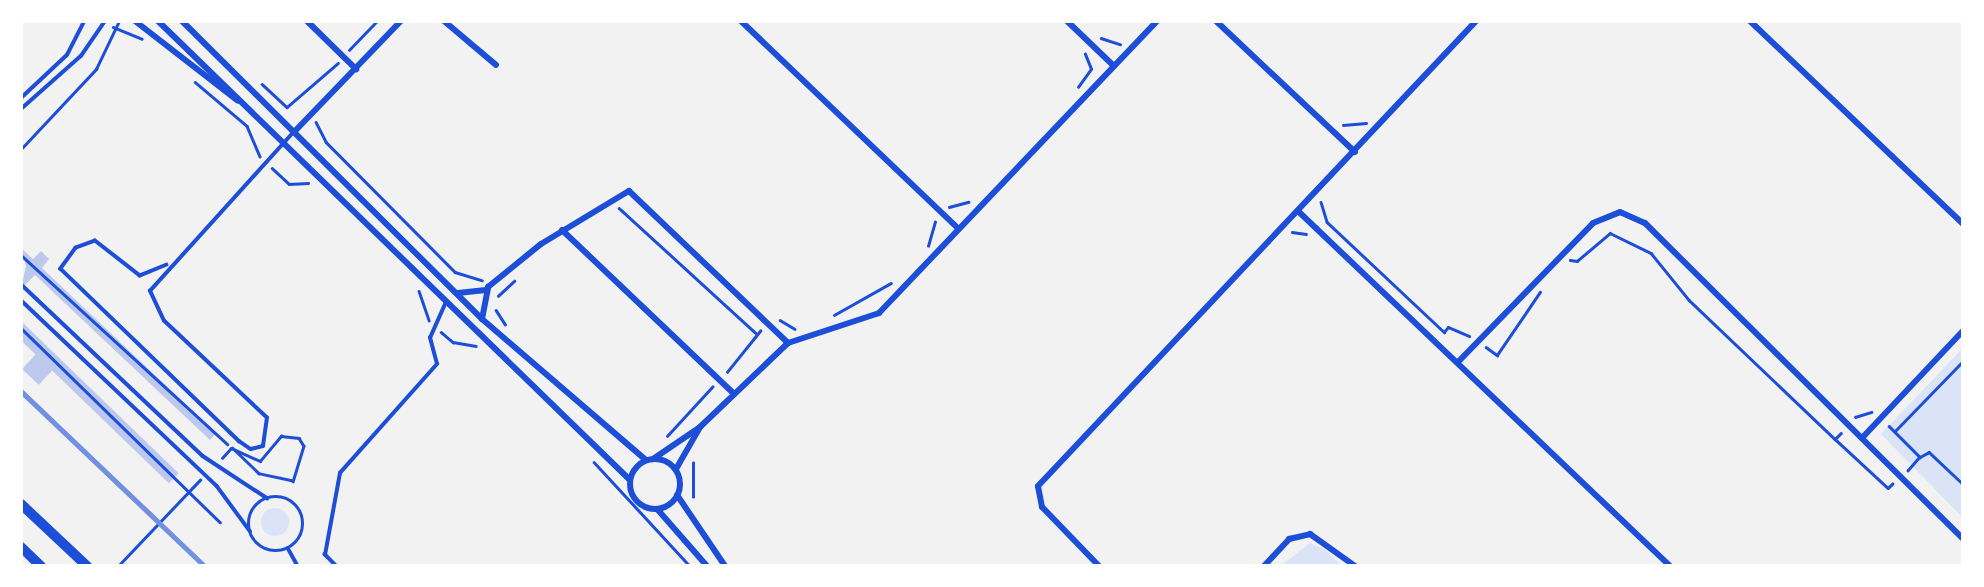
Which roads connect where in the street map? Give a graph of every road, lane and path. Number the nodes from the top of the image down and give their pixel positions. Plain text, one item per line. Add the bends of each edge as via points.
1 (84, 21) edge
2 (105, 21) edge
3 (119, 21) edge
4 (135, 21) edge
5 (158, 21) edge
6 (181, 21) edge
7 (307, 21) edge
8 (377, 21) edge
9 (401, 21) edge
10 (444, 21) edge
11 (741, 21) edge
12 (1067, 21) edge
13 (1157, 21) edge
14 (1216, 21) edge
15 (1476, 21) edge
16 (1750, 21) edge
17 (116, 29) junction
18 (1127, 37) dead end
19 (154, 44) dead end
20 (1091, 44) junction
21 (344, 56) junction
22 (496, 65) dead end
23 (1114, 66) junction
24 (356, 69) junction
25 (191, 79) dead end
26 (257, 79) dead end
27 (1074, 92) dead end
28 (21, 98) edge
29 (21, 109) edge
30 (251, 110) junction
31 (1331, 116) dead end
32 (312, 117) junction
33 (295, 131) junction
34 (1374, 131) junction
35 (287, 141) junction
36 (21, 149) edge
37 (1355, 152) junction
38 (267, 162) junction
39 (312, 182) dead end
40 (1326, 191) dead end
41 (979, 193) dead end
42 (612, 211) dead end
43 (1299, 212) junction
44 (942, 214) junction
45 (1327, 222) junction
46 (1963, 225) edge
47 (959, 229) junction
48 (562, 230) junction
49 (1317, 231) junction
50 (1284, 236) dead end
51 (920, 254) dead end
52 (21, 255) edge
53 (167, 265) junction
54 (1558, 269) dead end
55 (523, 273) dead end
56 (902, 273) dead end
57 (21, 284) edge
58 (418, 288) dead end
59 (487, 289) junction
60 (1541, 290) dead end
61 (458, 293) junction
62 (496, 298) junction
63 (21, 300) edge
64 (446, 302) junction
65 (828, 318) dead end
66 (482, 319) junction
67 (769, 324) junction
68 (807, 326) dead end
69 (436, 327) junction
70 (507, 327) dead end
71 (21, 328) edge
72 (1963, 331) edge
73 (757, 334) junction
74 (788, 342) junction
75 (1478, 342) junction
76 (484, 354) dead end
77 (1459, 361) junction
78 (1963, 361) edge
79 (719, 380) junction
80 (733, 393) junction
81 (1881, 418) junction
82 (1849, 424) junction
83 (700, 427) junction
84 (1895, 432) junction
85 (1863, 438) junction
86 (664, 439) dead end
87 (1835, 439) junction
88 (590, 450) dead end
89 (1920, 457) junction
90 (650, 460) junction
91 (213, 467) dead end
92 (676, 469) junction
93 (203, 477) dead end
94 (1901, 477) junction
95 (631, 480) junction
96 (1963, 484) edge
97 (677, 495) junction
98 (267, 498) junction
99 (21, 504) edge
100 (657, 510) junction
101 (220, 522) dead end
102 (250, 531) junction
103 (1963, 539) edge
104 (21, 547) edge
105 (288, 548) junction
106 (41, 566) edge
107 (87, 566) edge
108 (118, 566) edge
109 (298, 566) edge
110 (336, 566) edge
111 (690, 566) edge
112 (707, 566) edge
113 (725, 566) edge
114 (1099, 566) edge
115 (1264, 566) edge
116 (1355, 566) edge
117 (1670, 566) edge

1 - 28 lane via 67,55
2 - 17 path
2 - 29 lane via 81,56
3 - 17 path
4 - 30 street
5 - 30 street
6 - 33 street
7 - 21 street
8 - 21 path
9 - 24 street
10 - 22 street
11 - 44 street
12 - 20 street
13 - 23 street
14 - 37 street
15 - 34 street
16 - 46 street
17 - 19 path
17 - 36 path via 96,69
18 - 20 path via 1120,45 1099,37
20 - 23 street
20 - 27 path via 1084,55 1091,69
21 - 24 street
21 - 26 path via 287,107
23 - 47 street
24 - 32 street
25 - 38 path via 247,126 254,150
30 - 35 street
31 - 34 path via 1341,125 1364,121
32 - 33 street
32 - 59 path via 326,142 454,272 475,274
33 - 35 lane
33 - 61 street
34 - 37 street
35 - 38 lane
35 - 64 street
37 - 43 street
38 - 39 path via 289,184
38 - 53 lane
40 - 45 path via 1320,205
41 - 44 path
42 - 73 path via 630,212
43 - 49 street
43 - 114 street via 1038,486 1042,507
44 - 47 street
44 - 51 path
45 - 49 path
45 - 75 path via 1444,332 1448,327
47 - 74 street via 879,313
48 - 59 street
48 - 67 street via 629,191
48 - 79 street
49 - 50 path
49 - 77 street
52 - 91 path via 214,437 259,474 297,479 303,441 281,436 272,453 249,460 231,448
53 - 53 lane via 150,291 151,303 267,418 263,446 251,449 239,441 61,270 76,248 95,241 140,276
54 - 87 path via 1610,233 1651,254 1689,300
55 - 62 path
56 - 65 path
57 - 98 lane via 203,456
58 - 69 path via 425,317
59 - 61 street
59 - 62 path
59 - 66 street
60 - 75 path via 1539,300 1497,355
61 - 66 street
62 - 70 path via 496,312
63 - 102 lane via 217,486
64 - 69 lane
64 - 95 street
66 - 90 street
67 - 68 path via 778,319 797,330
67 - 73 path
67 - 74 street
69 - 76 path
69 - 110 lane via 430,338 437,364 340,473 324,555
71 - 101 path
72 - 81 street
73 - 79 path
74 - 80 street
75 - 77 street
75 - 82 street via 1592,223 1620,212 1645,222
77 - 117 street
78 - 84 path
79 - 80 street
79 - 86 path
80 - 83 street
81 - 82 path via 1874,411
81 - 84 path
81 - 85 street
82 - 85 street
82 - 87 path
83 - 90 street
83 - 92 street
84 - 89 path
85 - 94 street
87 - 94 path via 1888,488
88 - 111 path via 610,485
89 - 94 path
89 - 96 path via 1929,452
90 - 92 street
90 - 95 street
92 - 97 street
93 - 108 path
94 - 103 street
95 - 100 street via 635,498
97 - 100 street
97 - 113 street
98 - 102 lane via 254,507
98 - 105 lane via 293,502 302,517 301,535
99 - 107 highway
100 - 112 street
102 - 105 lane via 265,549
104 - 106 highway
105 - 109 lane
115 - 116 street via 1289,539 1310,534

